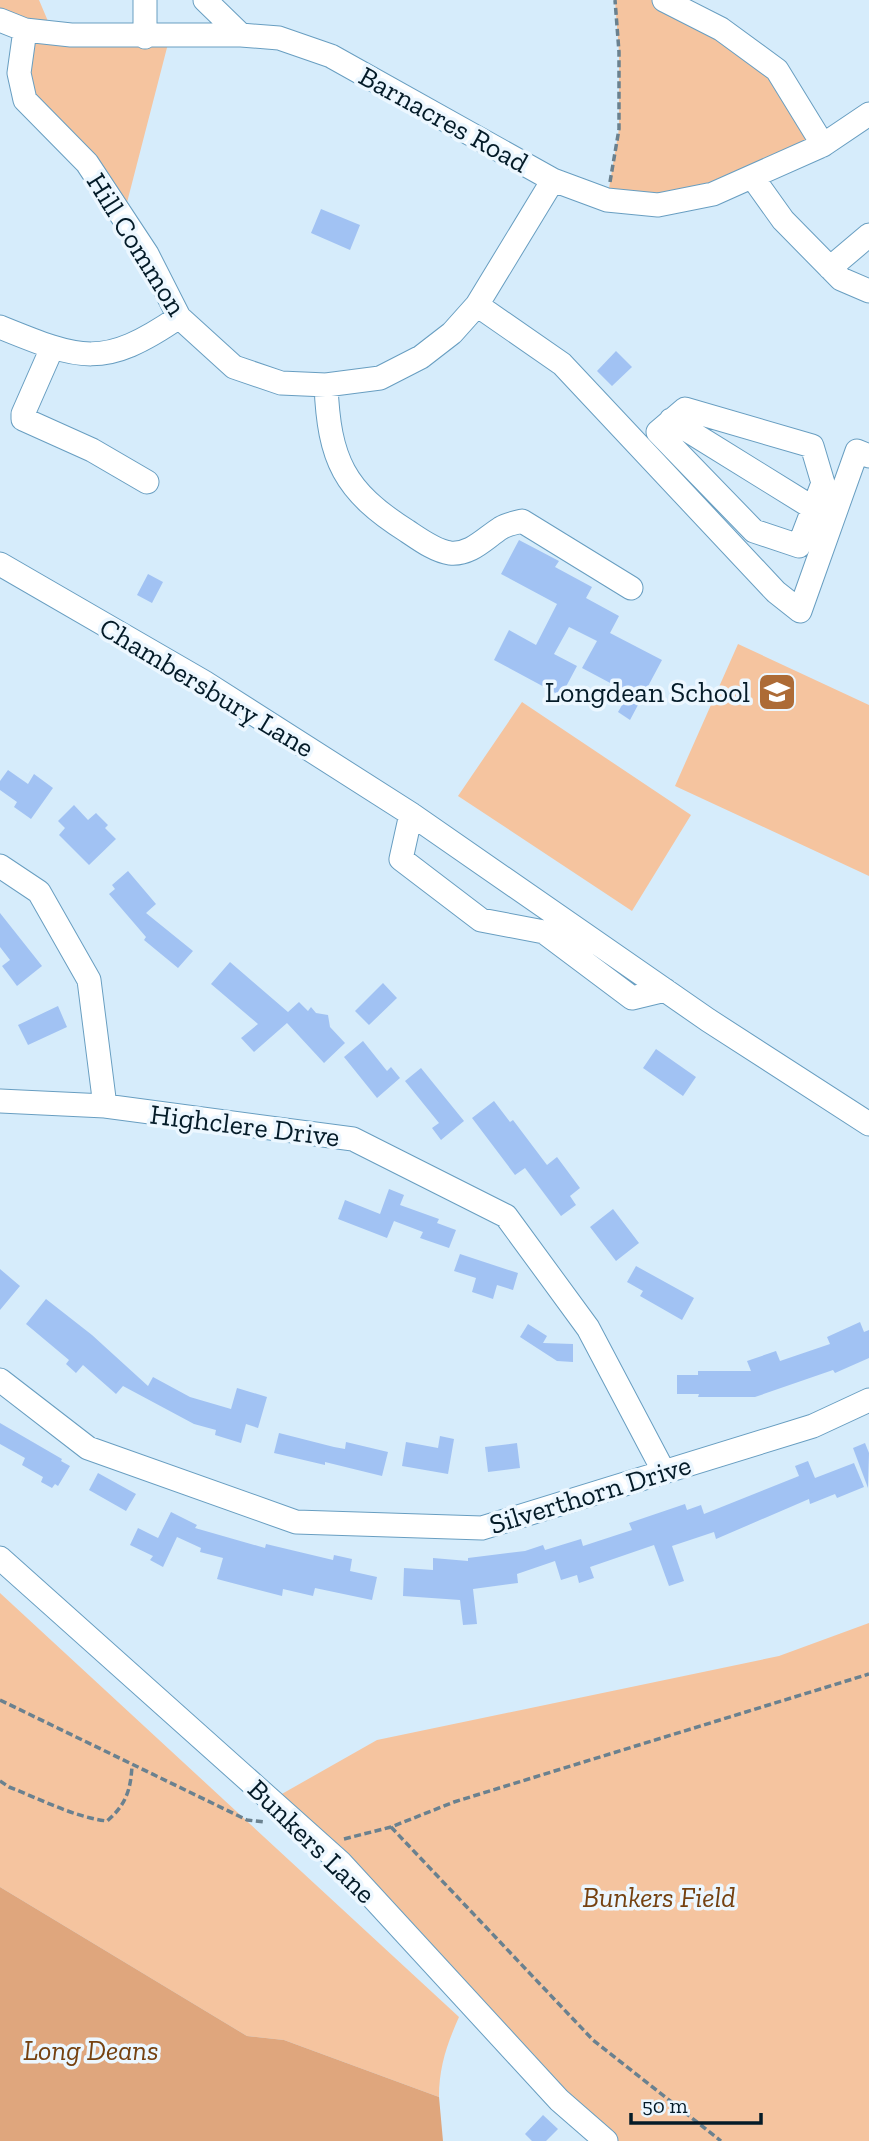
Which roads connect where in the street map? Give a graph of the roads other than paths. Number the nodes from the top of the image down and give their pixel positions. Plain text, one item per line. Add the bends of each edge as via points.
1 (145, 0) edge
2 (205, 0) edge
3 (664, 0) edge
4 (0, 20) edge
5 (25, 30) junction
6 (241, 35) junction
7 (145, 37) junction
8 (869, 114) edge
9 (823, 145) junction
10 (753, 178) junction
11 (553, 180) junction
12 (869, 235) edge
13 (830, 268) junction
14 (869, 291) edge
15 (477, 304) junction
16 (179, 317) junction
17 (0, 327) edge
18 (52, 348) junction
19 (326, 386) junction
20 (664, 426) junction
21 (631, 435) junction
22 (869, 456) edge
23 (147, 482) dead end
24 (823, 513) junction
25 (0, 564) edge
26 (631, 588) dead end
27 (411, 814) junction
28 (0, 866) edge
29 (665, 990) junction
30 (0, 1101) edge
31 (105, 1106) junction
32 (869, 1124) edge
33 (0, 1380) edge
34 (869, 1400) edge
35 (664, 1472) junction
36 (0, 1558) edge
37 (606, 2141) edge

1 - 7 street
2 - 6 street
3 - 9 street via 721,29 777,70
4 - 5 street, Barnacres Road
5 - 7 street, Barnacres Road
5 - 16 street, Hill Common via 19,73 26,100 87,163 147,254
6 - 7 street, Barnacres Road
6 - 11 street, Barnacres Road via 279,38 331,56
8 - 9 street, Barnacres Road
9 - 10 street, Barnacres Road
10 - 11 street, Barnacres Road via 713,194 658,205 607,200
10 - 13 street via 783,220
11 - 15 street, Hill Common
12 - 13 street
13 - 14 street via 841,279
15 - 19 street, Hill Common via 452,333 421,357 380,378
15 - 21 street via 562,364
16 - 18 street via 149,338 106,354 80,355
16 - 19 street, Hill Common via 234,367 281,383
17 - 18 street
18 - 23 street via 23,419 92,450
19 - 26 street via 334,453 357,492 383,516 449,553 468,551 504,526 522,521
20 - 21 street
20 - 24 street
20 - 24 street via 754,531 799,546
20 - 24 street via 685,409 812,446 823,483
21 - 24 street via 775,592 800,611
22 - 24 street via 857,451
25 - 27 street, Chambersbury Lane via 204,682
27 - 29 street, Chambersbury Lane
27 - 29 street via 401,859 481,920 544,932 632,998
28 - 31 street via 40,892 89,979
29 - 32 street, Chambersbury Lane
30 - 31 street, Highclere Drive
31 - 35 street, Highclere Drive via 353,1139 506,1216 588,1328
33 - 35 street, Silverthorn Drive via 88,1448 296,1522 481,1528
34 - 35 street, Silverthorn Drive via 813,1426
36 - 37 street, Bunkers Lane via 340,1862 559,2101

